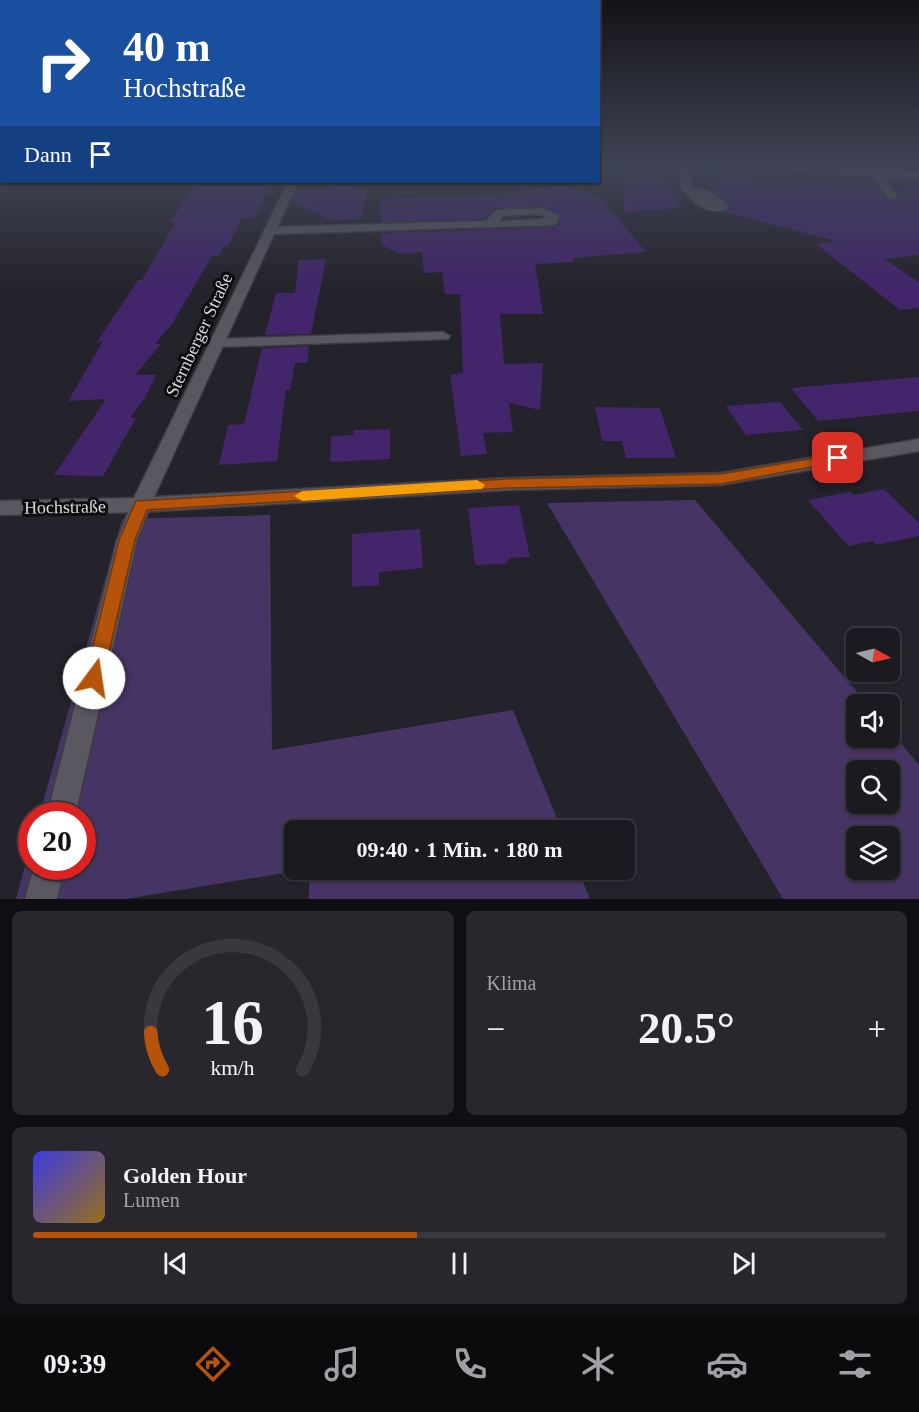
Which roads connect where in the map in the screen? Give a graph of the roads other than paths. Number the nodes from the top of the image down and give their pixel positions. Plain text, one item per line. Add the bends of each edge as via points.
1 (280, 209) edge
2 (490, 224) dead end
3 (269, 231) junction
4 (443, 336) dead end
5 (216, 343) junction
6 (919, 445) edge
7 (141, 505) junction
8 (0, 508) edge
9 (64, 802) edge
10 (46, 880) edge
11 (41, 899) edge

1 - 3 street, Sternberger Straße
2 - 3 street
3 - 5 street, Sternberger Straße
4 - 5 street
5 - 7 street, Sternberger Straße
6 - 7 street, Hochstraße via 721,479 507,484
7 - 8 street, Hochstraße
7 - 9 street, Sternberger Straße via 127,540
10 - 11 street

